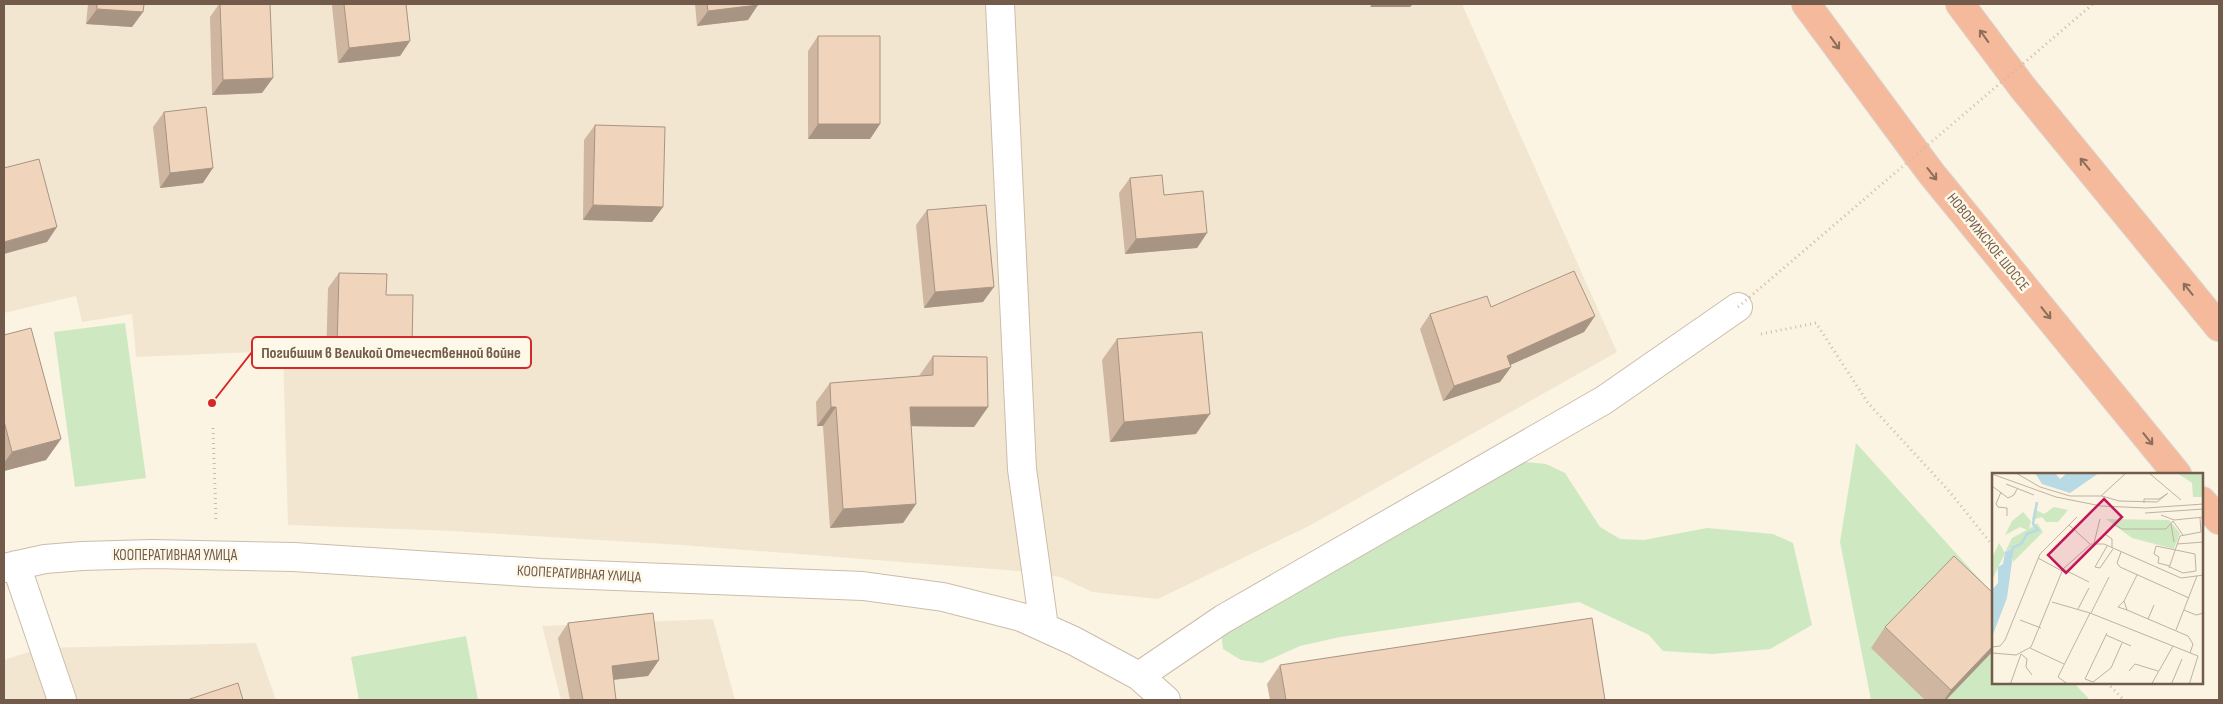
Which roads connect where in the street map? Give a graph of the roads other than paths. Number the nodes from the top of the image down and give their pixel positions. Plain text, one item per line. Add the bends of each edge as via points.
1 (1000, 4) edge
2 (1806, 4) edge
3 (1960, 4) edge
4 (1738, 307) road end
5 (2219, 327) edge
6 (2176, 473) edge
7 (2203, 502) edge
8 (2219, 520) edge
9 (10, 566) edge
10 (1044, 627) junction
11 (1139, 676) junction
12 (62, 700) edge
13 (1166, 700) edge

1 - 10 street via 1022,469
2 -> 6 highway, НОВОРИЖСКОЕ ШОССЕ via 1931,173
5 -> 3 highway via 2023,88
4 - 11 street via 1604,400 1223,619
7 - 8 highway
9 - 10 street, КООПЕРАТИВНАЯ УЛИЦА via 82,556 294,557 541,573 863,586 943,597 1021,617
9 - 12 street
10 - 11 street, КООПЕРАТИВНАЯ УЛИЦА
11 - 13 street, КООПЕРАТИВНАЯ УЛИЦА

